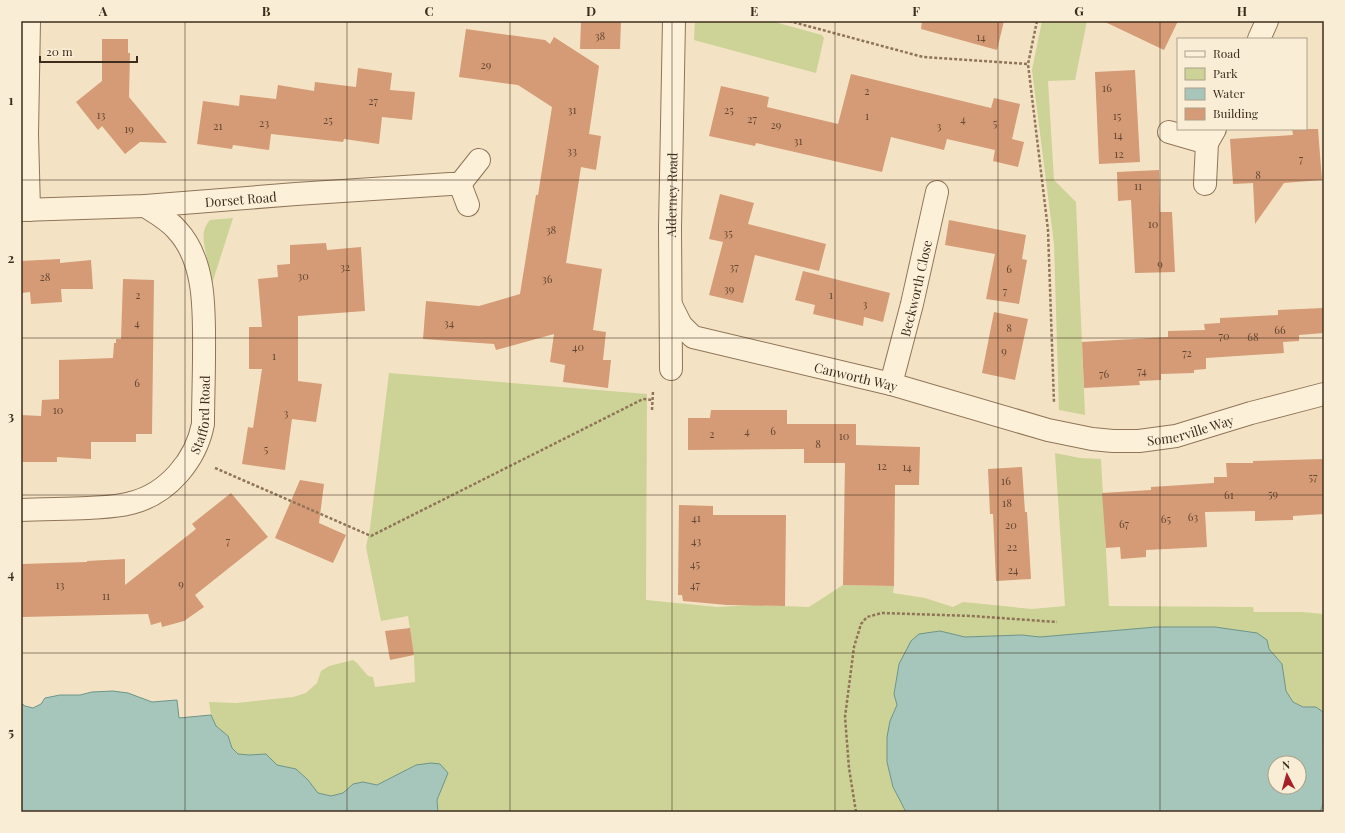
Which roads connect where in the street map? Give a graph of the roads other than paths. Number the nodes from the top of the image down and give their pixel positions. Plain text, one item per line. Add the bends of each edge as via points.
1 (29, 21) edge
2 (674, 21) edge
3 (1268, 21) edge
4 (1260, 38) edge
5 (1169, 132) dead end
6 (1211, 136) edge
7 (479, 160) dead end
8 (460, 184) junction
9 (1205, 184) dead end
10 (937, 192) dead end
11 (468, 205) dead end
12 (145, 206) junction
13 (25, 210) edge
14 (671, 305) junction
15 (670, 369) dead end
16 (892, 384) junction
17 (1324, 394) edge
18 (1054, 432) joint
19 (21, 510) edge

1 - 13 street
2 - 14 street, Alderney Road
3 - 4 street
5 - 6 street
6 - 9 street
7 - 8 street
8 - 11 street
8 - 12 street, Dorset Road
10 - 16 street, Beckworth Close
12 - 13 street, Dorset Road
12 - 19 street, Stafford Road via 177,229 187,242 202,287 203,424 200,436 191,457 173,479 143,499 115,506
14 - 15 street, Alderney Road
14 - 16 street, Canworth Way via 680,325 693,336
16 - 18 street, Canworth Way
17 - 18 street, Somerville Way via 1176,436 1139,441 1113,441

